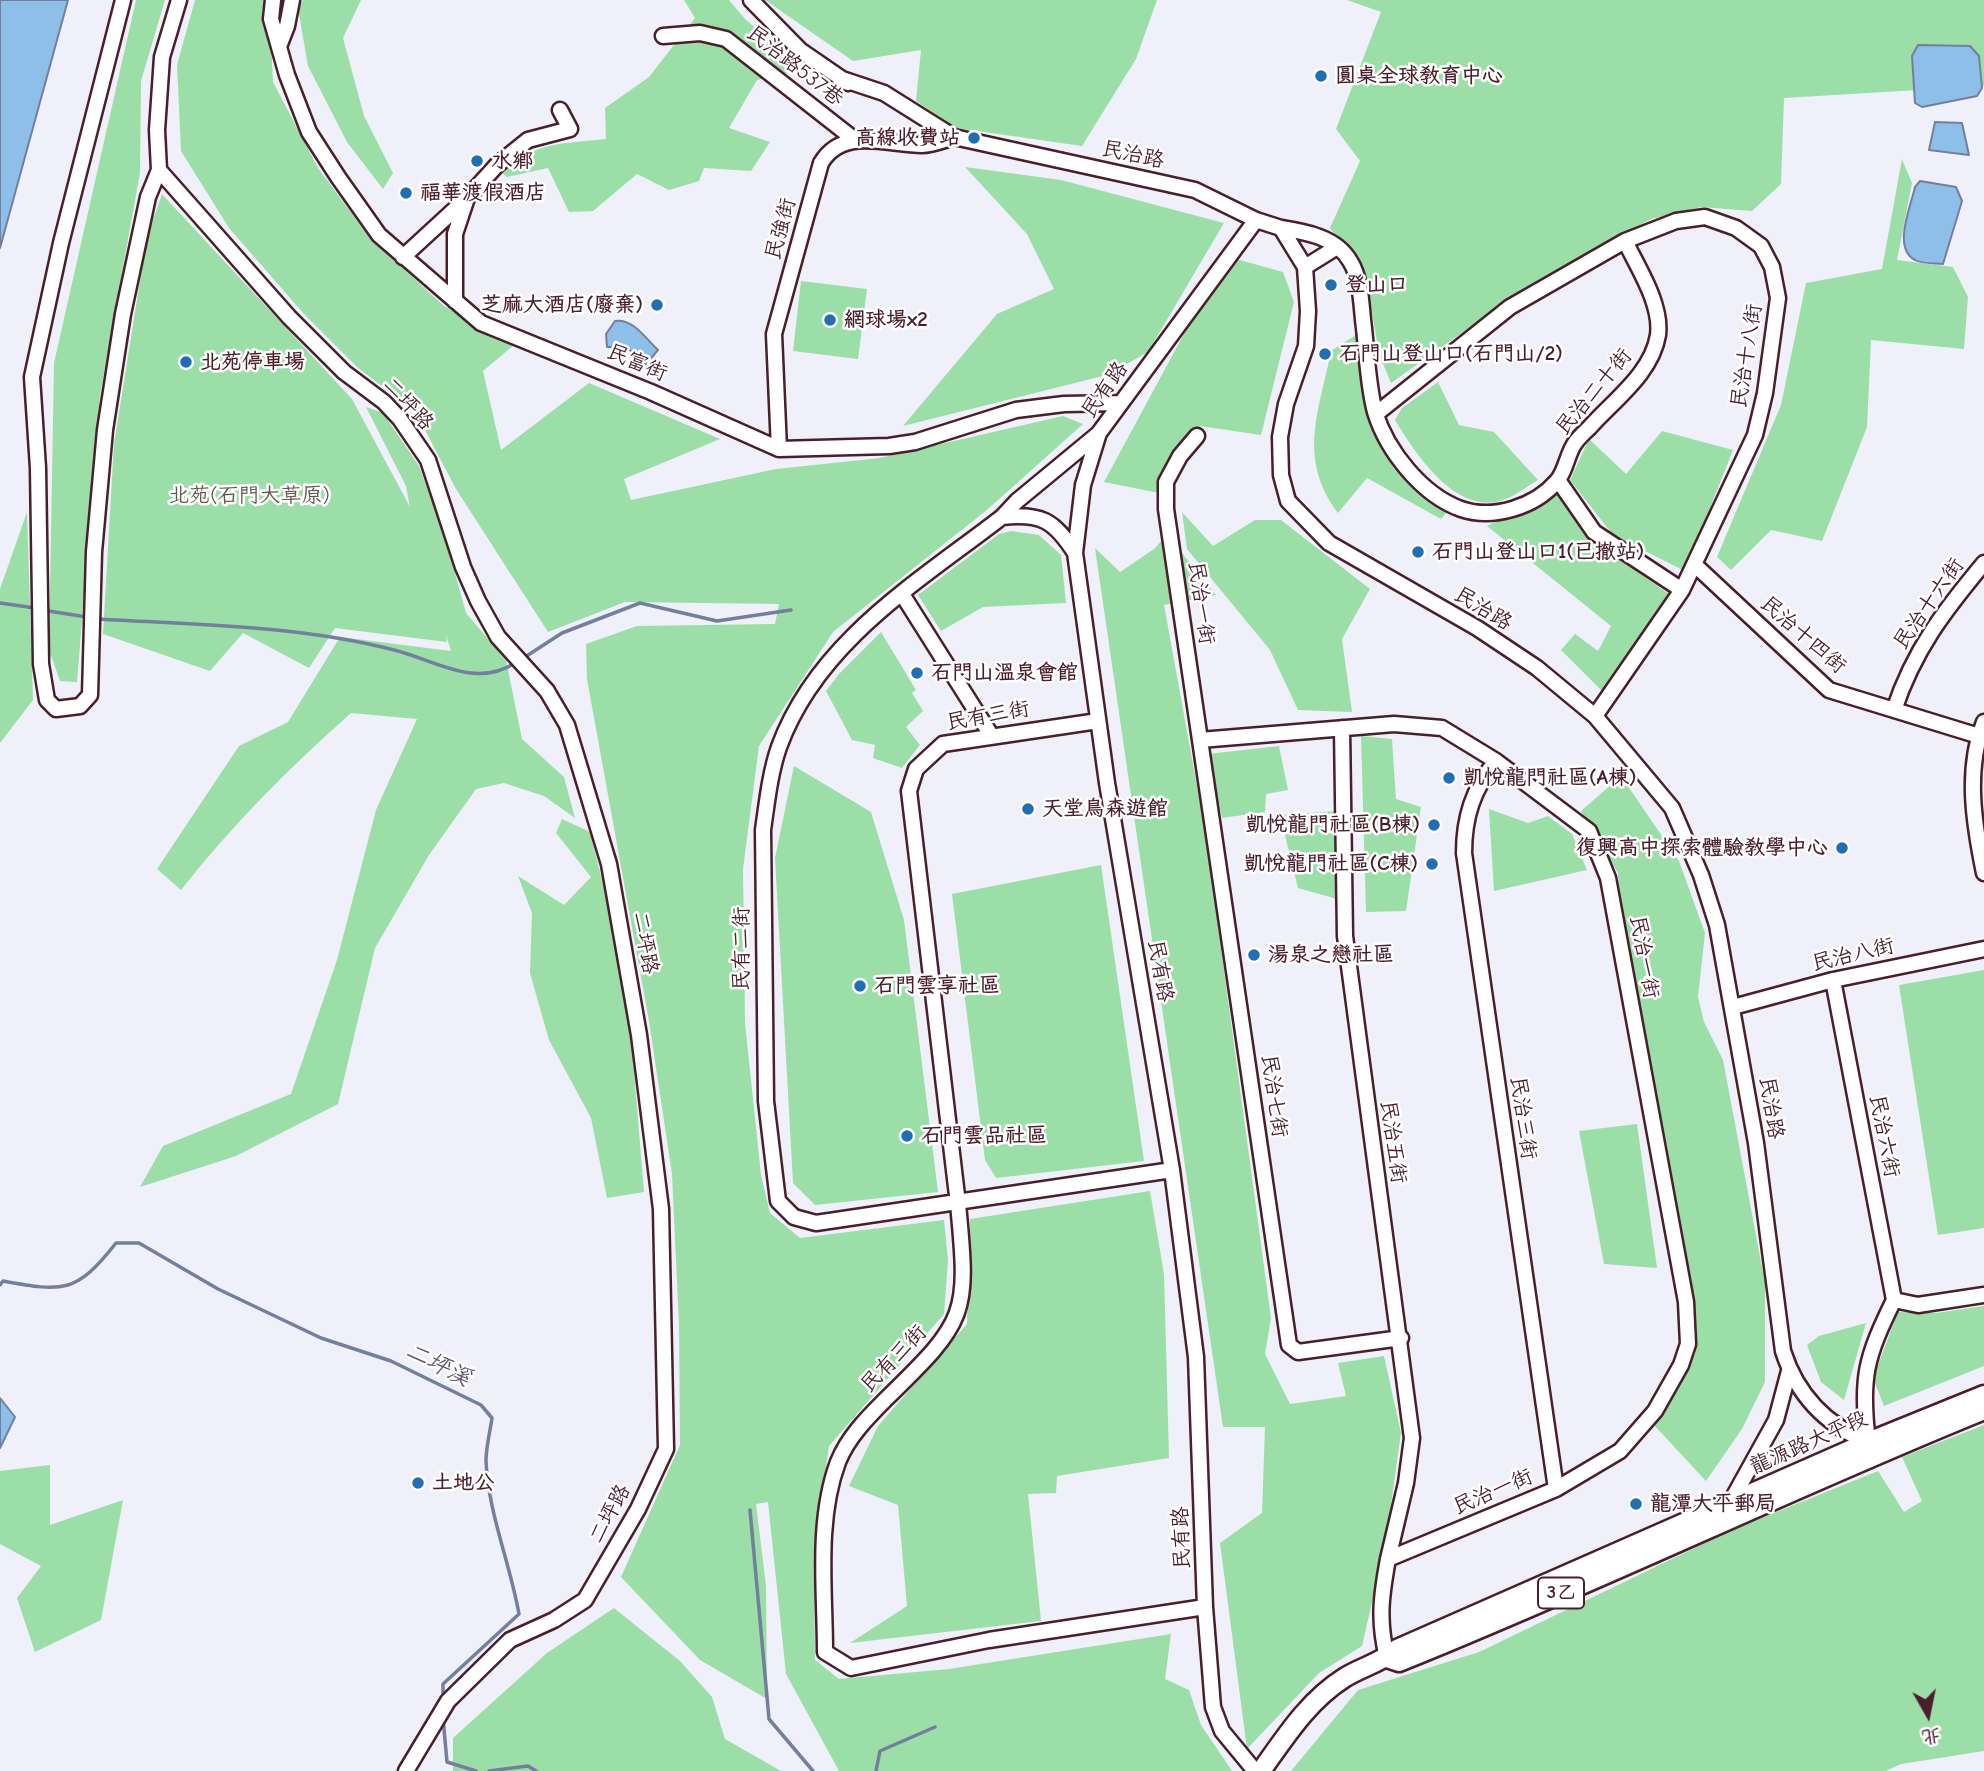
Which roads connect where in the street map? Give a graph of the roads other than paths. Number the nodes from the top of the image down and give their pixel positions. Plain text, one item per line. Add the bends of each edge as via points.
1 (123, 0) edge
2 (179, 0) edge
3 (274, 0) edge
4 (292, 0) edge
5 (751, 0) edge
6 (663, 36) dead end
7 (280, 44) junction
8 (560, 110) dead end
9 (954, 138) junction
10 (855, 140) junction
11 (159, 170) junction
12 (467, 198) junction
13 (1256, 219) junction
14 (1281, 228) junction
15 (1625, 241) junction
16 (1337, 247) junction
17 (403, 257) junction
18 (1305, 267) junction
19 (455, 302) junction
20 (1120, 403) junction
21 (1376, 414) junction
22 (1099, 433) junction
23 (1196, 436) dead end
24 (779, 449) junction
25 (1558, 481) junction
26 (1002, 517) junction
27 (1075, 553) junction
28 (1984, 563) edge
29 (1695, 565) junction
30 (1682, 590) junction
31 (902, 594) junction
32 (1894, 710) junction
33 (1595, 716) junction
34 (1098, 721) junction
35 (1342, 727) junction
36 (1981, 729) edge
37 (991, 735) junction
38 (1200, 740) junction
39 (1496, 761) junction
40 (1984, 873) edge
41 (1984, 949) edge
42 (1833, 980) junction
43 (1733, 1007) junction
44 (1172, 1170) junction
45 (958, 1203) junction
46 (1984, 1294) edge
47 (1894, 1300) junction
48 (1401, 1338) junction
49 (1789, 1371) junction
50 (1984, 1395) edge
51 (1984, 1410) edge
52 (1871, 1448) junction
53 (1556, 1489) junction
54 (1732, 1509) junction
55 (1388, 1559) junction
56 (1205, 1607) junction
57 (1387, 1658) junction
58 (406, 1771) edge
59 (1255, 1771) edge
60 (1261, 1771) edge

1 - 11 street via 32,377 41,664 47,700 55,709 80,706 90,695 94,552 105,430 128,292 148,197
2 - 11 street via 162,57
3 - 7 street, 民富街 via 271,19
4 - 7 street
5 - 9 street via 800,50 839,78
6 - 10 street, 民治路537巷 via 701,33 726,39
7 - 17 street, 民富街 via 309,132 359,210
8 - 12 street via 570,129 528,140
9 - 10 street via 924,145
9 - 13 street, 民治路 via 1195,190
10 - 24 street, 民強街 via 828,150 821,163 774,334
11 - 58 street, 二坪路 via 289,317 400,419 428,460 478,601 498,637 547,691 567,725 609,864 635,1010 661,1209 666,1449 638,1509 585,1600 510,1640 448,1701
12 - 17 street
12 - 19 street via 455,234
13 - 14 street, 民治路
13 - 20 street, 民有路
14 - 16 street via 1313,233
14 - 18 street, 民治路
15 - 21 street, 民治十八街 via 1510,307
15 - 25 street, 民治二十街 via 1652,296 1659,331 1655,351 1575,443
15 - 29 street, 民治十八街 via 1676,221 1705,217 1736,228 1761,246 1772,267 1778,298 1755,435
16 - 18 street
16 - 21 street via 1350,260 1358,283
17 - 19 street, 民富街
18 - 33 street, 民治路 via 1306,346 1280,437 1281,475 1288,501 1329,543 1477,628 1537,668
19 - 24 street, 民富街 via 481,323
20 - 22 street, 民有路
20 - 24 street, 民富街 via 1016,410 889,446
21 - 25 street via 1412,476 1459,508 1485,516 1521,507
22 - 26 street, 民有二街
22 - 27 street, 民有路 via 1083,485
23 - 38 street, 民治一街 via 1166,482 1166,509
25 - 30 street via 1594,532
26 - 27 street via 1045,520 1060,529
26 - 31 street, 民有二街
27 - 34 street, 民有路
28 - 32 street, 民治十六街 via 1923,642
29 - 30 street, 民治十八街
29 - 32 street, 民治十四街 via 1829,690
30 - 33 street, 民治十八街
31 - 37 street
31 - 45 street, 民有二街 via 811,682 778,749 763,830 766,1101 778,1201 794,1217 816,1223
32 - 36 street, 民治十四街
33 - 43 street, 民治路 via 1672,808 1702,875
34 - 37 street, 民有三街
34 - 44 street, 民有路
35 - 38 street, 民治一街
35 - 39 street, 民治一街 via 1394,724 1442,728
35 - 48 street, 民治五街 via 1345,936
36 - 40 street via 1973,821
37 - 45 street, 民有三街 via 943,744 916,769 909,791
38 - 48 street, 民治七街 via 1289,1345 1298,1352
39 - 53 street, 民治三街 via 1466,813 1464,853
39 - 53 street, 民治一街 via 1589,831 1608,878 1686,1302 1688,1344 1655,1411 1620,1451
41 - 42 street, 民治八街
42 - 43 street, 民治八街
42 - 47 street, 民治六街
43 - 49 street, 民治路
44 - 45 street, 民有二街
44 - 56 street, 民有路 via 1196,1357
45 - 56 street, 民有三街 via 964,1271 958,1317 940,1346 864,1420 839,1460 825,1507 825,1652 851,1668 989,1640
46 - 47 street via 1918,1305
47 - 52 street via 1871,1346 1863,1398
48 - 55 street, 民治五街 via 1412,1438
49 - 52 street via 1821,1415
49 - 54 street via 1776,1420
50 - 52 main road, 龍源路大平段 / 3乙
51 - 52 main road, 龍源路大平段 / 3乙
52 - 54 main road, 龍源路大平段 / 3乙
53 - 55 street, 民治一街
54 - 57 main road, 龍源路大平段 / 3乙 via 1477,1630 1399,1662
55 - 57 street via 1380,1607
56 - 59 street, 民有路 via 1213,1707 1222,1731
57 - 60 main road, 龍源路大平段 / 3乙 via 1347,1676 1320,1695

